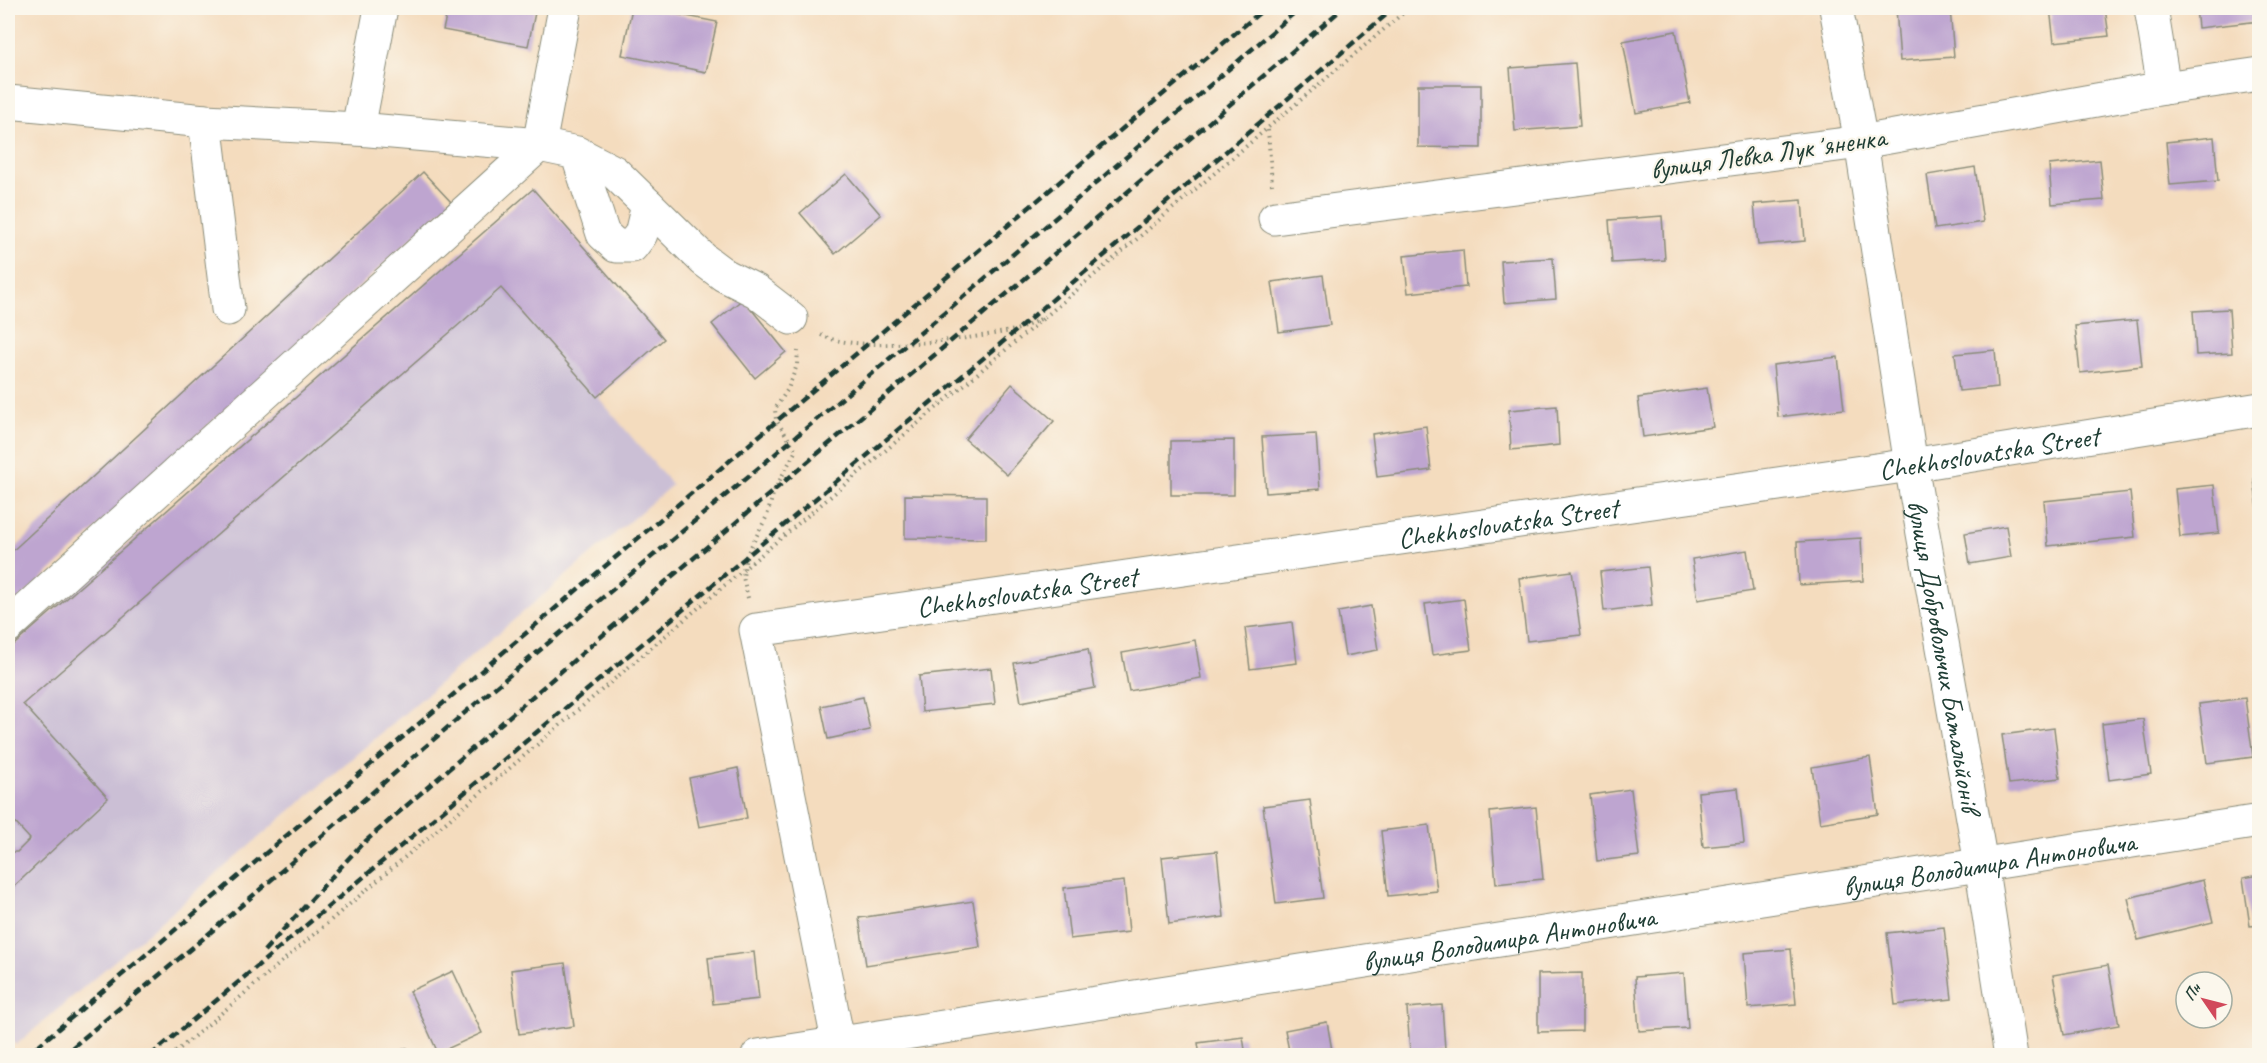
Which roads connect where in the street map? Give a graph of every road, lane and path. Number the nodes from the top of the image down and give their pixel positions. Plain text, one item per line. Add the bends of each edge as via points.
1 (381, 8) edge
2 (565, 8) edge
3 (1409, 8) edge
4 (1836, 8) edge
5 (2151, 8) edge
6 (2259, 74) edge
7 (2164, 87) junction
8 (8, 102) edge
9 (205, 121) junction
10 (358, 129) junction
11 (1268, 129) junction
12 (1861, 142) junction
13 (539, 144) junction
14 (577, 153) junction
15 (648, 205) junction
16 (1275, 218) joint
17 (228, 309) dead end
18 (1045, 317) junction
19 (791, 318) junction
20 (2259, 409) edge
21 (1911, 465) junction
22 (744, 569) junction
23 (8, 626) edge
24 (756, 630) junction
25 (2259, 821) edge
26 (1981, 864) junction
27 (840, 1050) edge
28 (171, 1056) edge
29 (758, 1056) edge
30 (2011, 1056) edge

1 - 10 street
2 - 13 street
3 - 11 path
4 - 12 street, вулиця Добровольчих Батальйонів
5 - 7 street
6 - 7 street, вулиця Левка Лукʼяненка
7 - 12 street, вулиця Левка Лукʼяненка
8 - 9 street
9 - 10 street
9 - 17 street
10 - 13 street
11 - 16 path
11 - 18 path
12 - 16 street, вулиця Левка Лукʼяненка
12 - 21 street, вулиця Добровольчих Батальйонів
13 - 14 street
13 - 23 street
14 - 15 street via 614,172
14 - 15 street via 603,234 616,246 632,246 641,234
15 - 19 street via 704,260 756,291
18 - 19 path via 1017,330 866,344 824,337
18 - 22 path
19 - 22 path via 798,342 797,365 775,409 776,420 796,450 774,490
20 - 21 street, Chekhoslovatska Street
21 - 24 street, Chekhoslovatska Street
21 - 26 street, вулиця Добровольчих Батальйонів
22 - 24 path
22 - 28 path
24 - 27 street
25 - 26 street, вулиця Володимира Антоновича
26 - 27 street, вулиця Володимира Антоновича
26 - 30 street, вулиця Добровольчих Батальйонів
27 - 29 street, вулиця Володимира Антоновича

